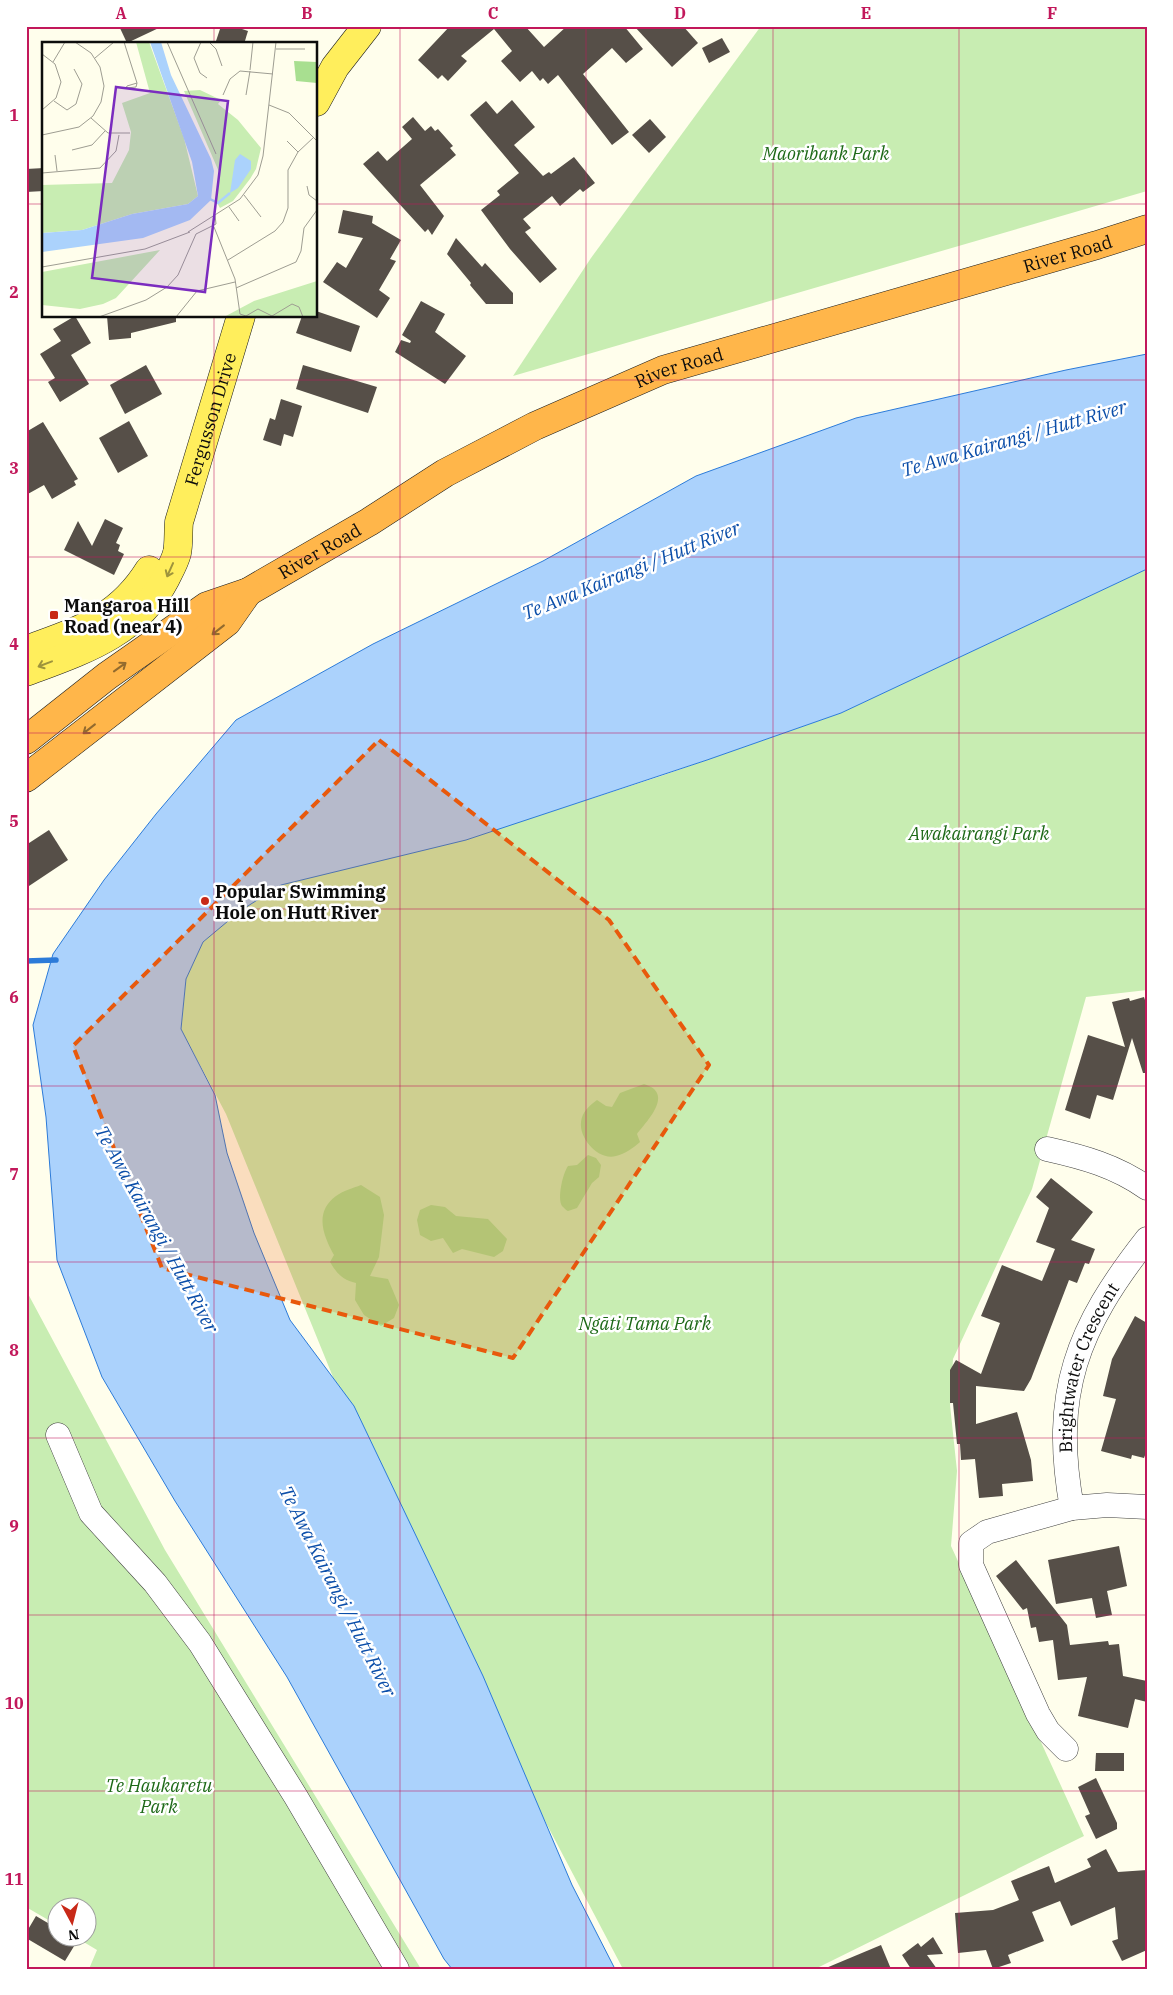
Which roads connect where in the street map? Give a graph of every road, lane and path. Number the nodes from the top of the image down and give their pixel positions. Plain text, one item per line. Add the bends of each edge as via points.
1 (367, 26) edge
2 (318, 98) edge
3 (1147, 229) edge
4 (239, 318) edge
5 (179, 522) junction
6 (248, 592) junction
7 (26, 650) edge
8 (26, 672) edge
9 (26, 740) edge
10 (26, 778) edge
11 (1047, 1149) dead end
12 (1147, 1188) edge
13 (1147, 1239) edge
14 (58, 1435) dead end
15 (1147, 1507) edge
16 (1072, 1508) junction
17 (1066, 1749) dead end
18 (397, 1969) edge

1 - 2 main road via 335,67
3 - 6 highway, River Road via 663,370 535,426 445,473 369,522
4 - 5 main road, Fergusson Drive
5 - 7 main road, Fergusson Drive via 159,548 141,583 115,610 79,630
5 -> 8 main road, Fergusson Drive via 177,553 169,572 138,617 86,648
9 -> 6 highway, River Road via 107,676 207,606
6 -> 10 highway, River Road via 227,622
11 - 12 street via 1110,1166
13 - 16 street, Brightwater Crescent via 1100,1304 1072,1368 1064,1421
14 - 18 street via 91,1513 155,1583 200,1643 296,1797
15 - 16 street via 1106,1505
16 - 17 street via 987,1532 971,1543 972,1565 1038,1714 1048,1731

